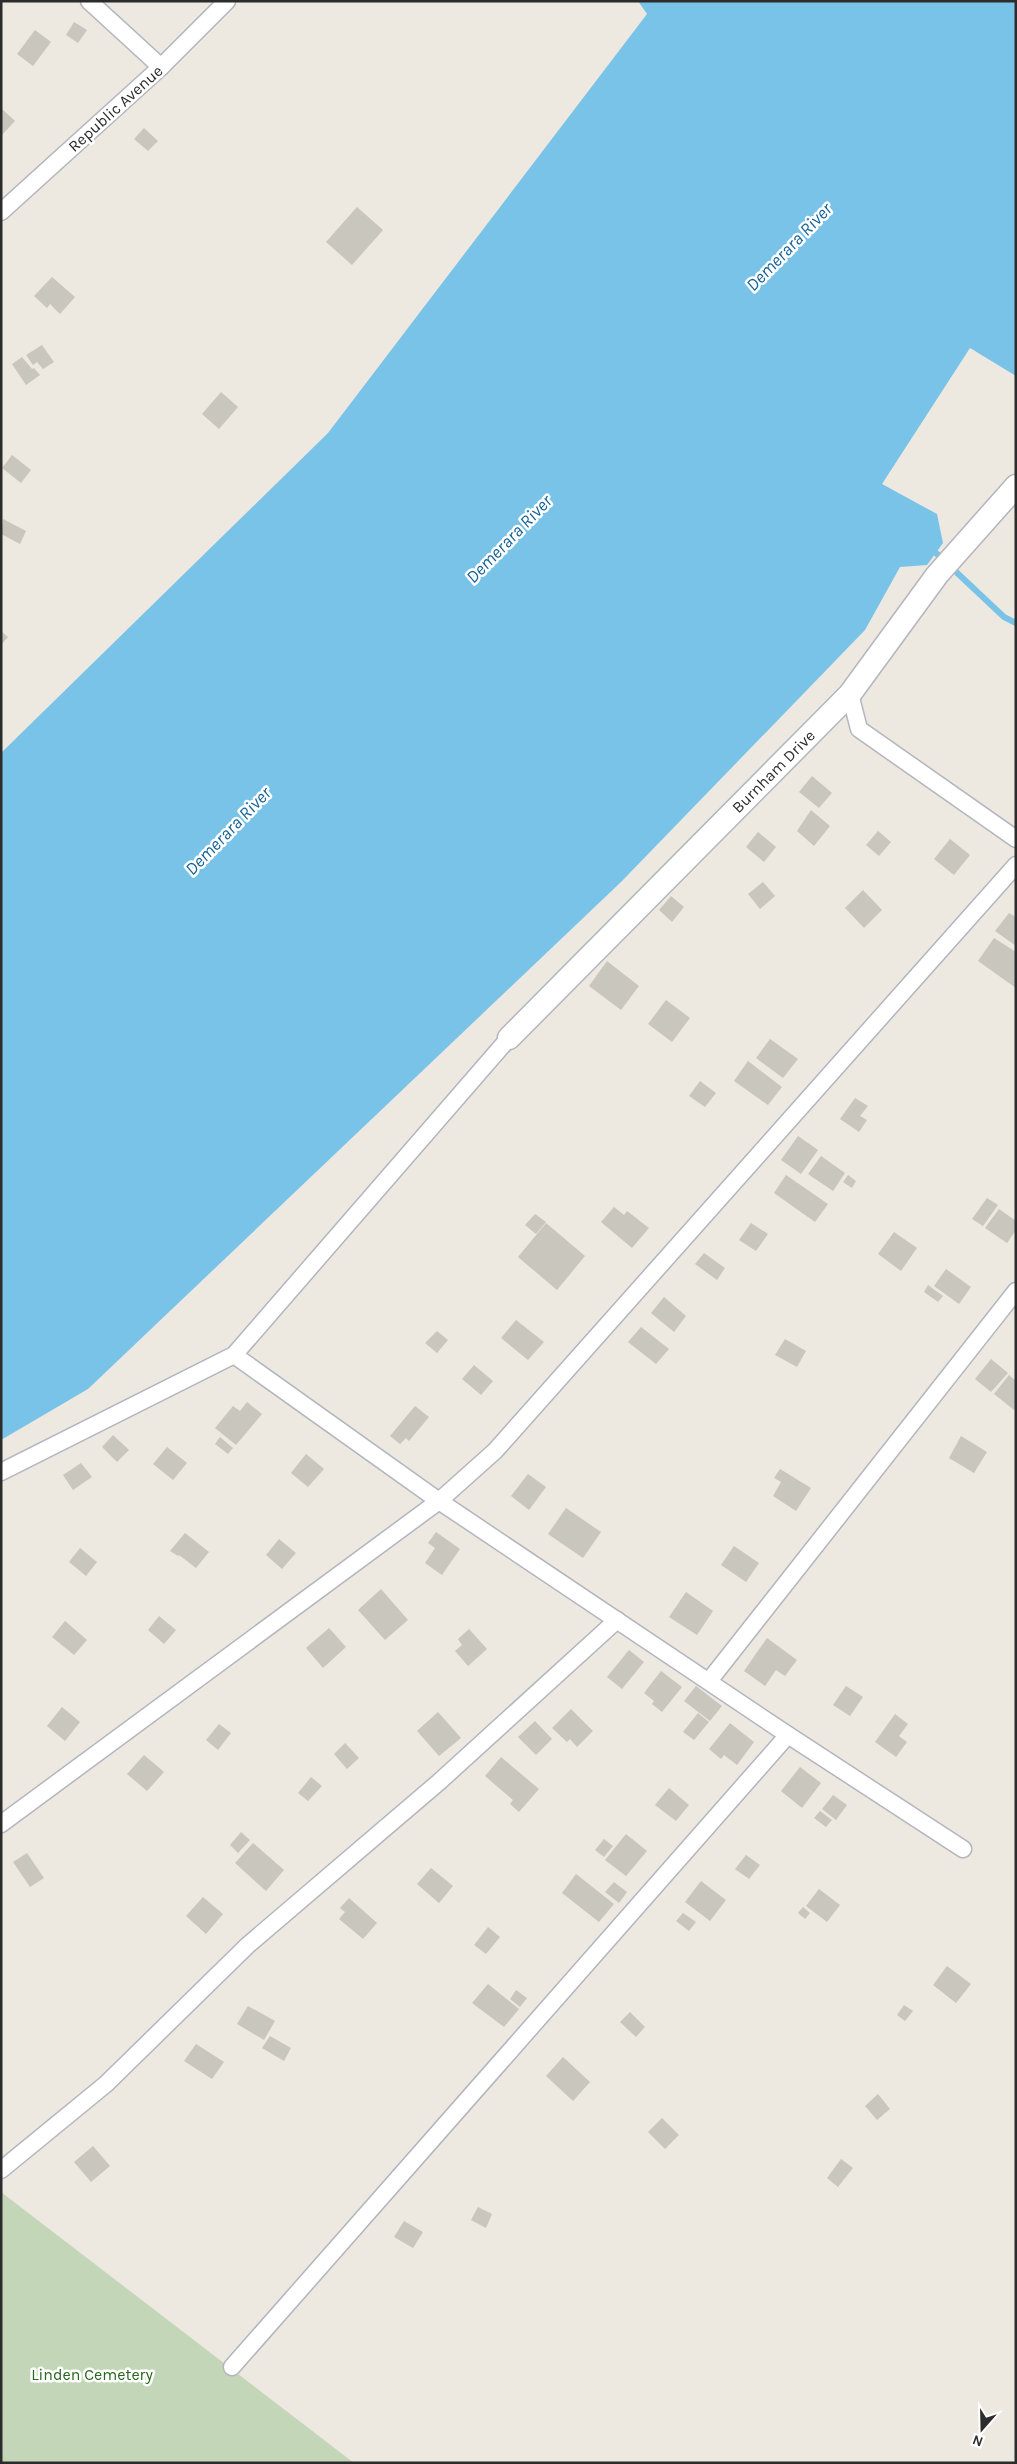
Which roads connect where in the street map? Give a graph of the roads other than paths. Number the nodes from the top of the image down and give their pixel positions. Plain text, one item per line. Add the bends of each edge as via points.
1 (89, 1) edge
2 (227, 1) edge
3 (161, 67) junction
4 (1, 212) edge
5 (1016, 486) edge
6 (850, 694) junction
7 (1016, 839) edge
8 (1016, 864) edge
9 (509, 1038) joint
10 (1016, 1290) edge
11 (234, 1355) junction
12 (1, 1472) edge
13 (439, 1501) junction
14 (616, 1620) junction
15 (709, 1681) junction
16 (788, 1735) junction
17 (1, 1824) edge
18 (963, 1849) dead end
19 (1, 2170) edge
20 (232, 2366) dead end

1 - 3 street
2 - 3 street, Republic Avenue
3 - 4 street, Republic Avenue
5 - 6 street, Burnham Drive via 956,551
6 - 7 street via 859,729
6 - 9 street, Burnham Drive
8 - 13 street via 495,1451
9 - 11 street
10 - 15 street
11 - 12 street
11 - 13 street
13 - 14 street
13 - 17 street
14 - 15 street
14 - 19 street via 439,1782 248,1945 106,2084
15 - 16 street
16 - 18 street
16 - 20 street

